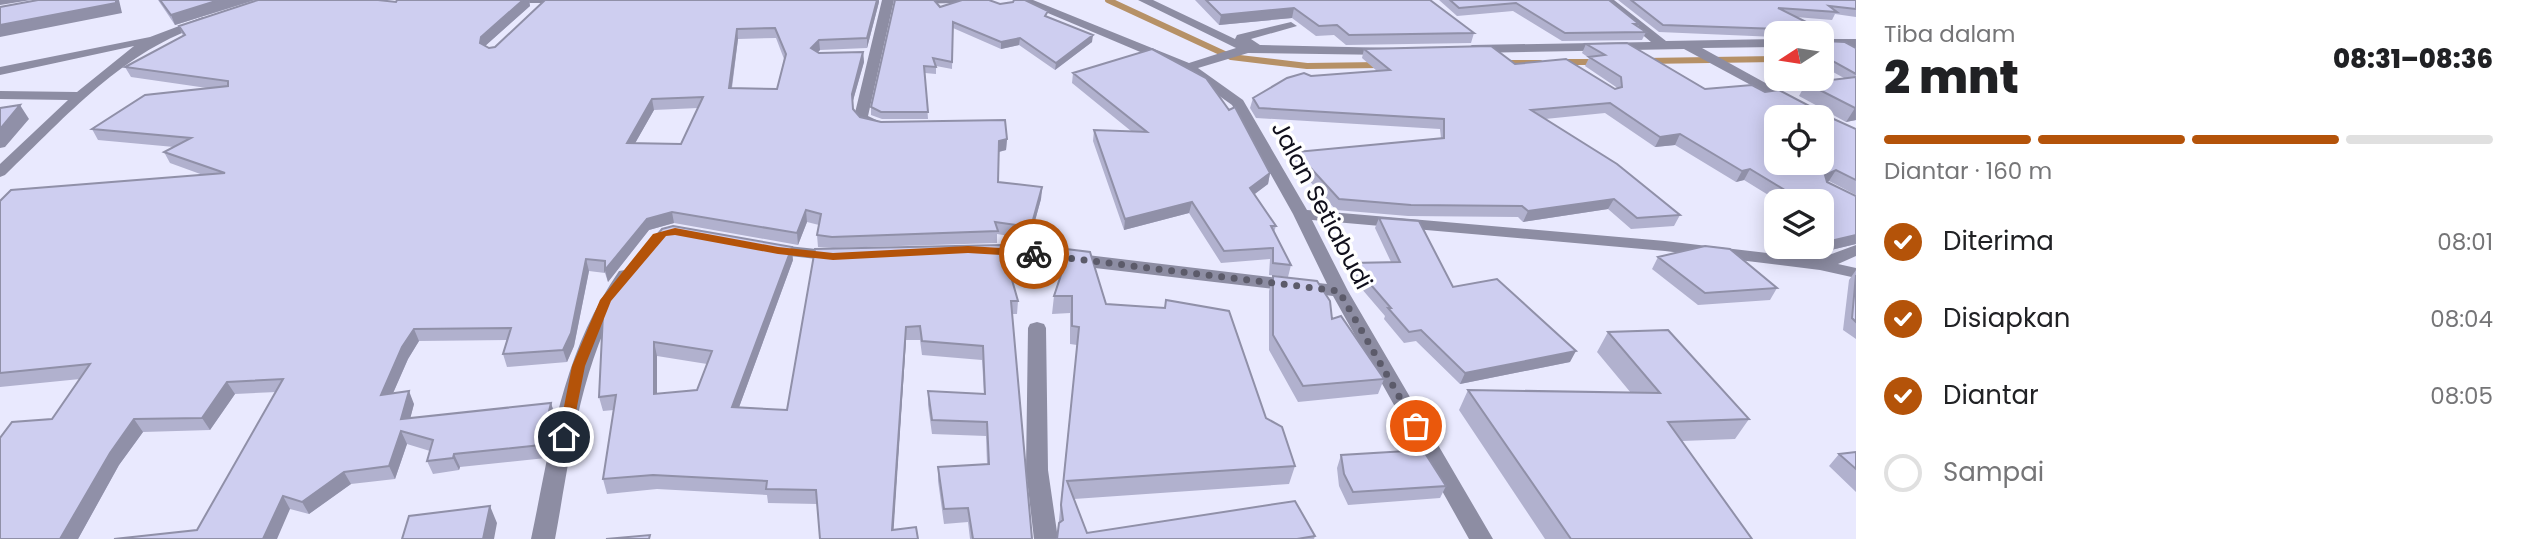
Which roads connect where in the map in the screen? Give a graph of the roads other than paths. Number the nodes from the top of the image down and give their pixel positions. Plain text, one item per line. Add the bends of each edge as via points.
1 (463, 0) edge
2 (567, 0) edge
3 (889, 0) edge
4 (956, 0) edge
5 (1023, 0) edge
6 (1144, 0) edge
7 (1607, 0) edge
8 (547, 1) edge
9 (535, 13) edge
10 (221, 16) edge
11 (1291, 26) dead end
12 (157, 38) junction
13 (1764, 43) edge
14 (1834, 43) edge
15 (1856, 43) edge
16 (1661, 44) junction
17 (1689, 46) junction
18 (1247, 49) junction
19 (1462, 50) edge
20 (1407, 51) edge
21 (1188, 67) junction
22 (0, 71) edge
23 (0, 94) edge
24 (81, 96) junction
25 (1796, 105) edge
26 (894, 126) edge
27 (0, 172) edge
28 (1301, 214) junction
29 (752, 246) edge
30 (968, 250) edge
31 (1856, 250) edge
32 (641, 256) edge
33 (856, 256) edge
34 (1821, 265) junction
35 (1856, 273) edge
36 (1339, 291) junction
37 (1037, 328) dead end
38 (543, 539) edge
39 (1046, 539) edge
40 (1481, 539) edge

1 - 8 street
2 - 8 street
3 - 4 street
3 - 26 street via 867,55 861,117 866,122
5 - 21 street, Jalan Setiabudi
6 - 18 street
7 - 16 street
8 - 9 street
10 - 12 street
11 - 18 street via 1241,38
12 - 22 street
12 - 24 street
13 - 17 street
14 - 15 street
16 - 17 street
16 - 19 street via 1553,55
17 - 25 street
18 - 20 street
18 - 21 street
21 - 28 street, Jalan Setiabudi via 1238,103
23 - 24 street
24 - 27 street
28 - 34 street via 1665,246
28 - 36 street, Jalan Setiabudi
29 - 33 street
30 - 36 street via 1021,252
31 - 34 street
32 - 38 street via 606,300 578,366
34 - 35 street
36 - 40 street, Jalan Setiabudi
37 - 39 street via 1037,470

